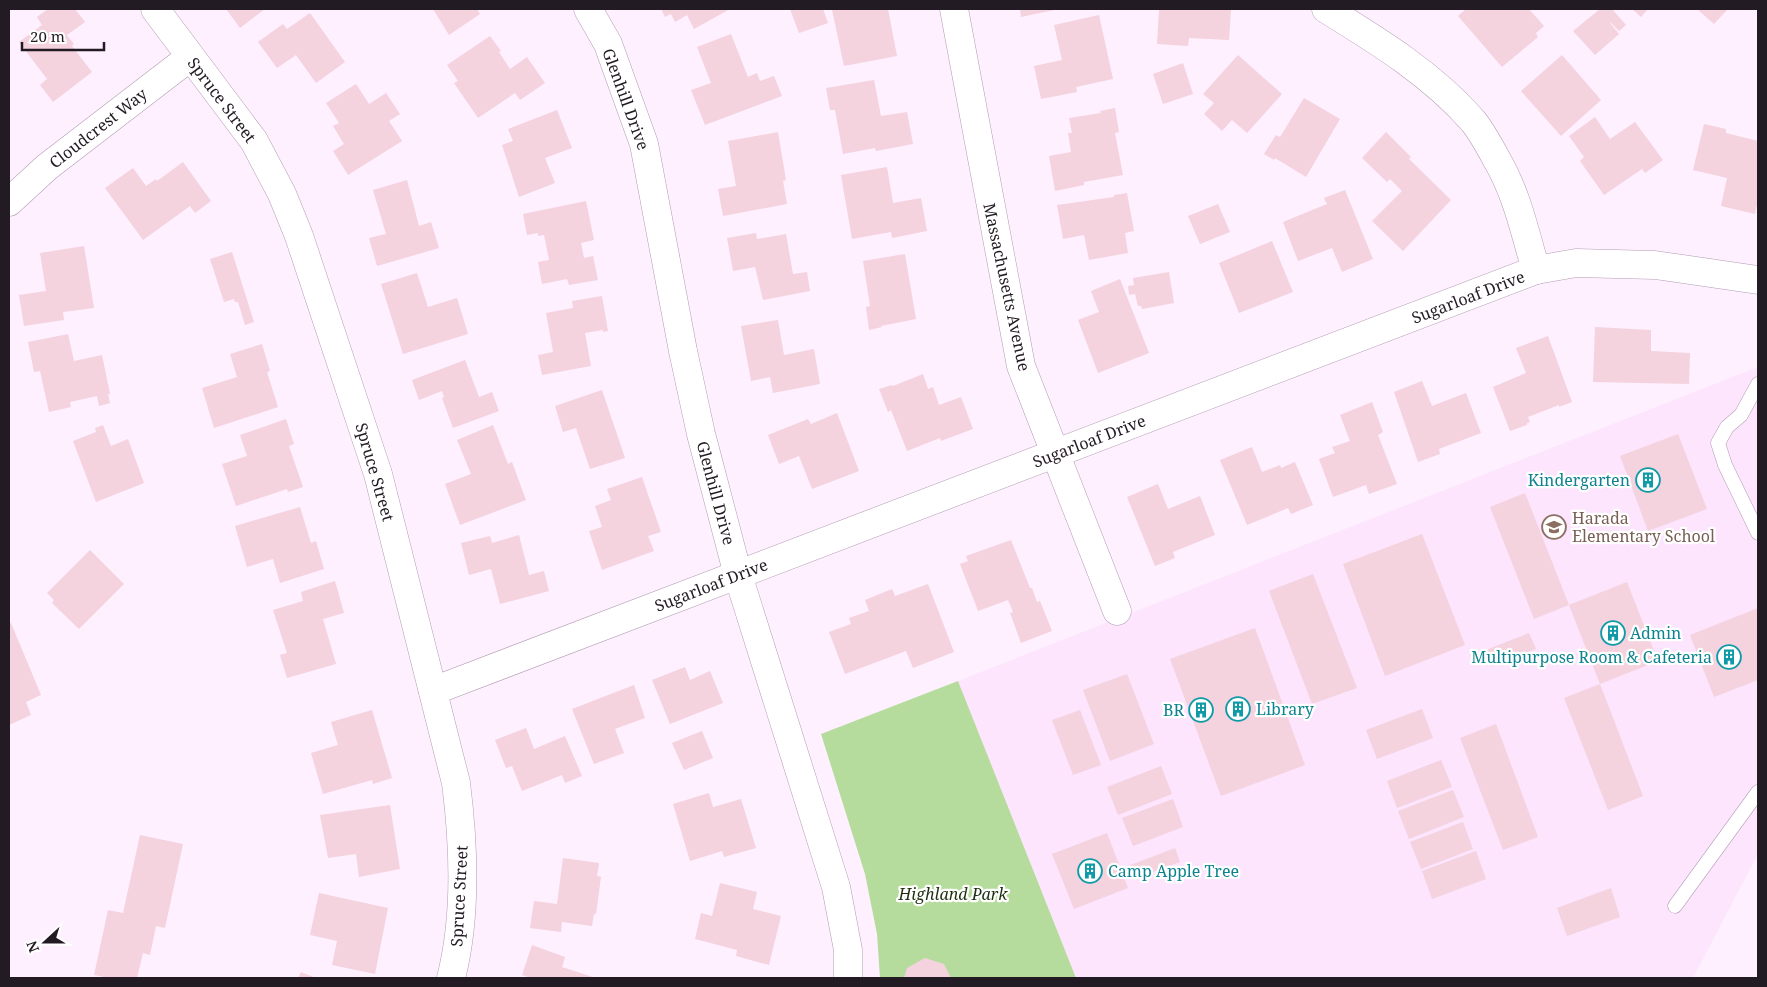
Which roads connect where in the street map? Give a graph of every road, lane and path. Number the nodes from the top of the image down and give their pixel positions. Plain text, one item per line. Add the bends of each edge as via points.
1 (155, 9) edge
2 (588, 9) edge
3 (954, 9) edge
4 (1326, 9) edge
5 (190, 58) junction
6 (9, 202) edge
7 (1536, 270) junction
8 (1758, 280) edge
9 (1758, 384) edge
10 (1056, 454) junction
11 (1758, 533) edge
12 (738, 575) junction
13 (1117, 611) dead end
14 (433, 691) junction
15 (1758, 792) edge
16 (1676, 906) dead end
17 (451, 978) edge
18 (848, 978) edge

1 - 5 street, Spruce Street
2 - 12 street, Glenhill Drive via 608,44 644,144 683,351
3 - 10 street, Massachusetts Avenue via 1021,366
4 - 7 street via 1393,51 1438,86 1473,122 1498,160 1516,200
5 - 6 street, Cloudcrest Way via 47,167
5 - 14 street, Spruce Street via 254,141 300,236 378,474
7 - 8 street, Sugarloaf Drive via 1576,263 1655,265
7 - 10 street, Sugarloaf Drive
9 - 11 lane via 1741,415 1727,427 1718,444
10 - 12 street, Sugarloaf Drive
10 - 13 street, Massachusetts Avenue
12 - 14 street, Sugarloaf Drive
12 - 18 street, Glenhill Drive via 836,887 848,950
14 - 17 street, Spruce Street via 456,783 462,835 462,895
15 - 16 lane

